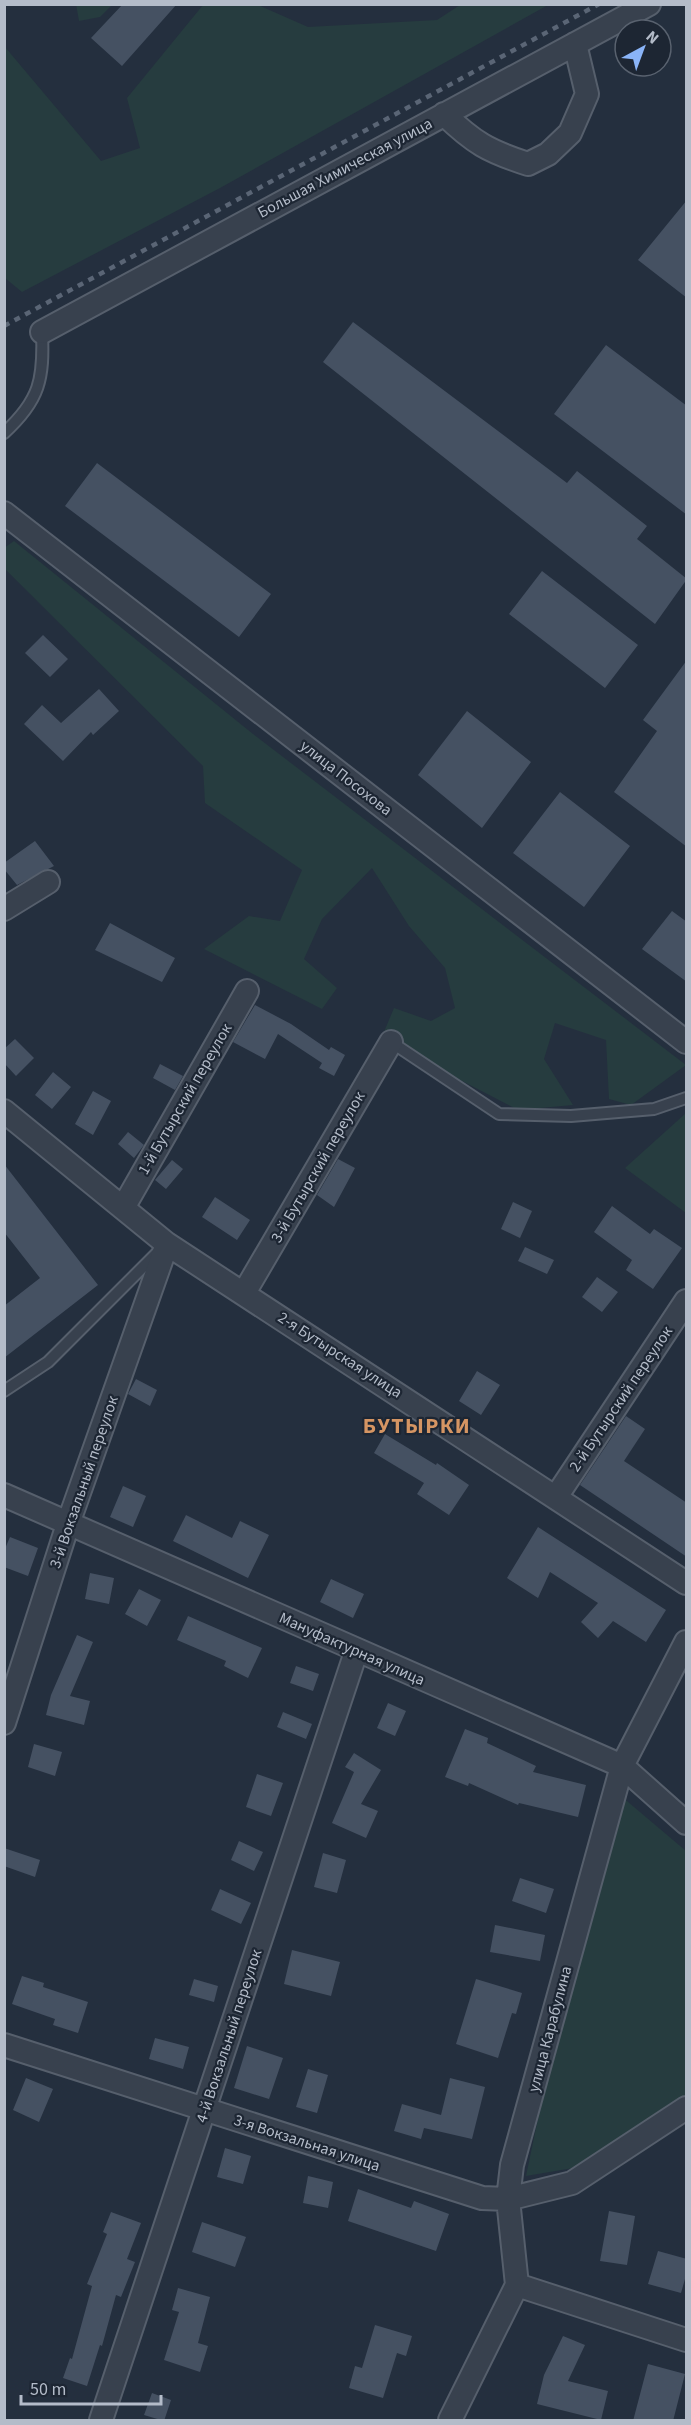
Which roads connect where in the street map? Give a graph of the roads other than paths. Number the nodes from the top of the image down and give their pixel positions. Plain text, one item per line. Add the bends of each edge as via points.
1 (649, 4) edge
2 (575, 44) junction
3 (444, 114) junction
4 (42, 332) joint
5 (4, 433) edge
6 (4, 513) edge
7 (48, 882) dead end
8 (4, 909) edge
9 (247, 991) dead end
10 (391, 1042) joint
11 (687, 1042) edge
12 (687, 1098) edge
13 (4, 1111) edge
14 (123, 1208) junction
15 (167, 1244) junction
16 (244, 1293) junction
17 (687, 1301) edge
18 (4, 1391) edge
19 (4, 1495) edge
20 (556, 1497) junction
21 (69, 1521) junction
22 (687, 1583) edge
23 (687, 1642) edge
24 (356, 1652) junction
25 (4, 1722) edge
26 (622, 1766) junction
27 (687, 1823) edge
28 (4, 2045) edge
29 (687, 2108) edge
30 (204, 2111) junction
31 (508, 2199) junction
32 (517, 2285) junction
33 (687, 2340) edge
34 (101, 2421) edge
35 (450, 2421) edge

1 - 2 street, Большая Химическая улица
2 - 3 street, Большая Химическая улица
2 - 3 street via 587,94 570,132 548,154 528,164 493,152 471,140
3 - 4 street, Большая Химическая улица
4 - 5 lane via 44,369 27,412
6 - 11 street, улица Посохова
7 - 8 street
9 - 14 street, 1-й Бутырский переулок
10 - 12 lane via 499,1114 571,1116 654,1109
10 - 16 street, 3-й Бутырский переулок
13 - 14 street, 2-я Бутырская улица
14 - 15 street, 2-я Бутырская улица
15 - 16 street, 2-я Бутырская улица
15 - 18 lane via 48,1362
15 - 21 street, 3-й Вокзальный переулок
16 - 20 street, 2-я Бутырская улица
17 - 20 street, 2-й Бутырский переулок
19 - 21 street, Мануфактурная улица
20 - 22 street, 2-я Бутырская улица
21 - 24 street, Мануфактурная улица
21 - 25 street, 3-й Вокзальный переулок
23 - 26 street, улица Карабулина
24 - 26 street, Мануфактурная улица
24 - 30 street, 4-й Вокзальный переулок
26 - 27 street, Мануфактурная улица
26 - 31 street, улица Карабулина via 512,2165
28 - 30 street, 3-я Вокзальная улица
29 - 31 street, 3-я Вокзальная улица via 573,2183
30 - 31 street, 3-я Вокзальная улица via 482,2198
30 - 34 street, 4-й Вокзальный переулок
31 - 32 street, улица Карабулина
32 - 33 street
32 - 35 street

